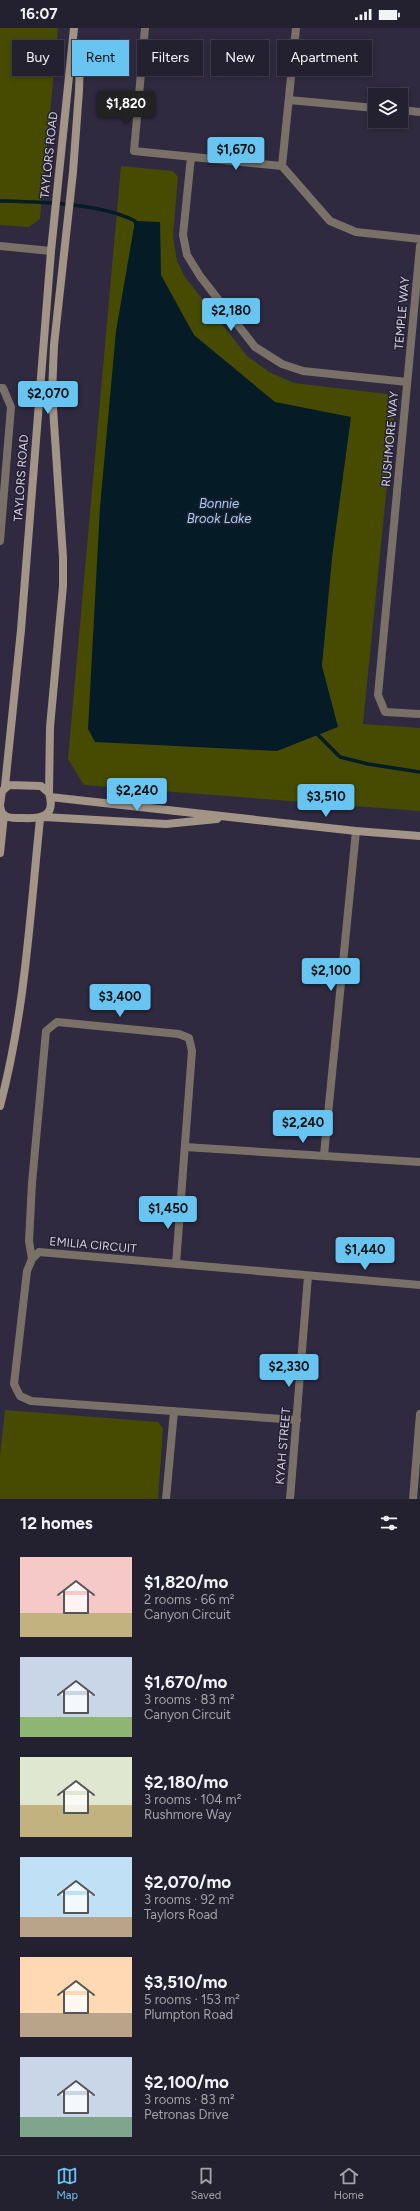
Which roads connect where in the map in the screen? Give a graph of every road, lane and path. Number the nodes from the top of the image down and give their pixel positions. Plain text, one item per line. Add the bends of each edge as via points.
1 (74, 28) edge
2 (145, 28) edge
3 (296, 28) edge
4 (73, 40) edge
5 (72, 52) edge
6 (79, 76) edge
7 (289, 100) junction
8 (368, 107) edge
9 (408, 111) edge
10 (420, 112) edge
11 (191, 157) junction
12 (282, 166) junction
13 (420, 239) edge
14 (0, 246) edge
15 (420, 246) edge
16 (51, 251) junction
17 (407, 382) junction
18 (0, 388) edge
19 (1, 523) edge
20 (0, 541) edge
21 (420, 714) edge
22 (5, 786) junction
23 (50, 795) junction
24 (0, 800) edge
25 (0, 806) edge
26 (4, 815) junction
27 (42, 818) junction
28 (231, 818) junction
29 (356, 831) junction
30 (420, 836) edge
31 (0, 853) edge
32 (0, 1106) edge
33 (185, 1146) junction
34 (324, 1155) junction
35 (420, 1162) edge
36 (32, 1259) junction
37 (176, 1264) junction
38 (308, 1276) junction
39 (420, 1286) edge
40 (174, 1411) junction
41 (420, 1414) edge
42 (297, 1420) junction
43 (166, 1499) edge
44 (290, 1499) edge
45 (413, 1499) edge

1 - 4 street, TAYLORS ROAD
2 - 11 street via 134,151
3 - 7 street
5 - 16 street, TAYLORS ROAD
6 - 23 street via 73,172 54,345 52,393 63,586 50,727
7 - 8 street
7 - 12 street
9 - 10 street
11 - 12 street
11 - 17 street, RUSHMORE WAY via 183,235 187,255 200,276 255,347 282,364 303,371
12 - 13 street via 330,221 356,232
14 - 16 street
15 - 17 street, TEMPLE WAY
16 - 22 street, TAYLORS ROAD via 20,644
17 - 21 street, RUSHMORE WAY via 378,695 385,712
18 - 19 street via 3,388 11,407
19 - 20 street
22 - 23 street via 41,786
22 - 24 street
23 - 27 street via 50,809
23 - 28 street
24 - 25 street
25 - 26 street
26 - 27 street via 15,818
26 - 31 street
27 - 28 street via 166,824
27 - 32 street via 21,1006 14,1050
28 - 29 street
29 - 30 street
29 - 34 street
33 - 34 street
33 - 36 street via 192,1051 189,1038 179,1034 58,1022 46,1031 32,1184 29,1241
33 - 37 street
34 - 35 street
36 - 37 street, EMILIA CIRCUIT via 39,1252
36 - 40 street via 27,1272 14,1384 20,1396 31,1400
37 - 38 street, EMILIA CIRCUIT
38 - 39 street, EMILIA CIRCUIT
38 - 42 street, KYAH STREET
40 - 42 street
40 - 43 street
41 - 45 street
42 - 44 street, KYAH STREET

